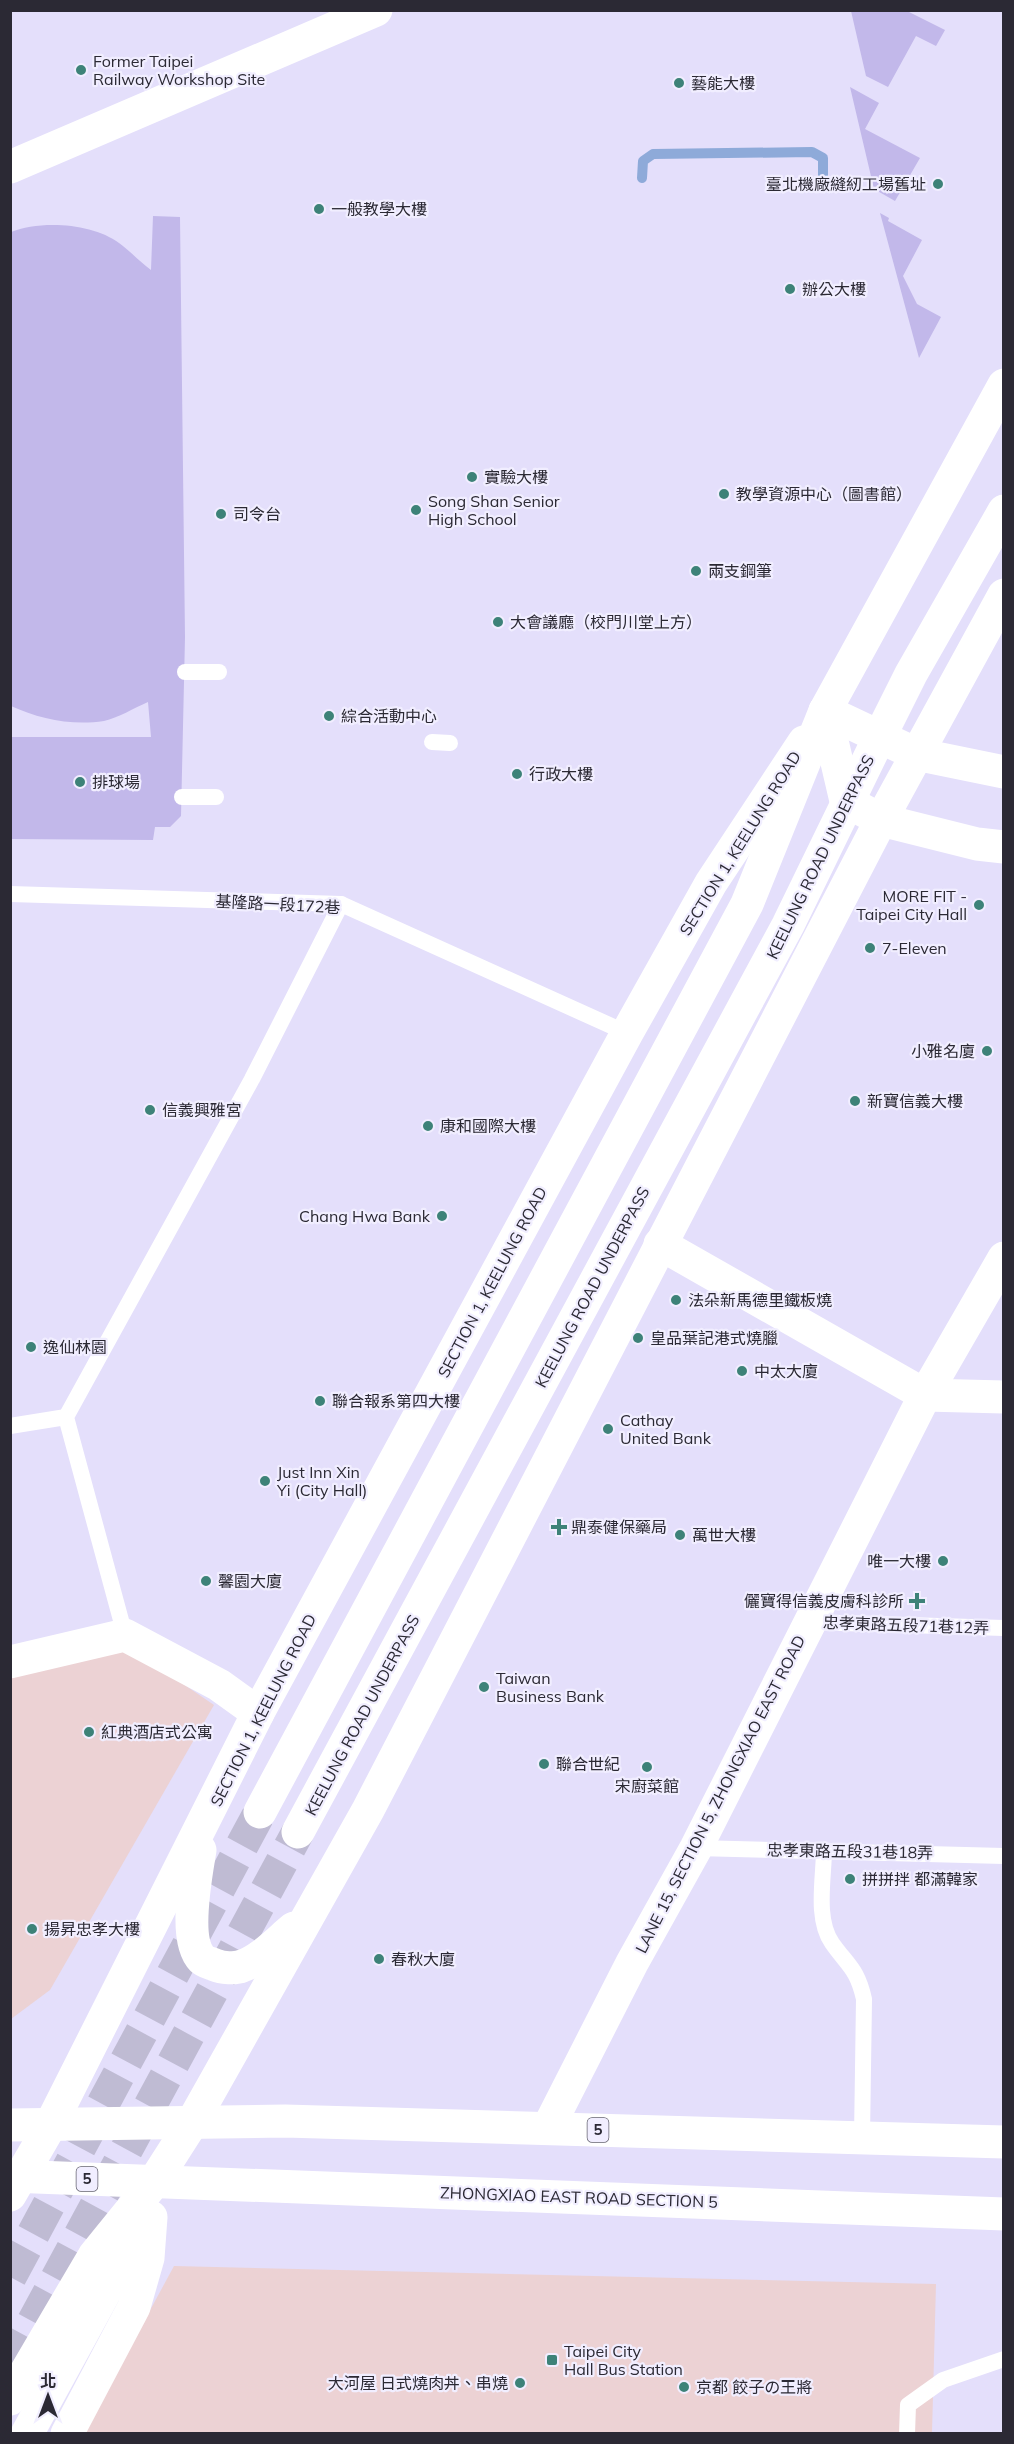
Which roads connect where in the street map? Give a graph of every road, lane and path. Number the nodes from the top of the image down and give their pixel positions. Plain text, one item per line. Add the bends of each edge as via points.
1 (376, 10) edge
2 (10, 167) edge
3 (1004, 385) edge
4 (1004, 510) edge
5 (1004, 595) edge
6 (185, 672) dead end
7 (219, 672) dead end
8 (825, 711) junction
9 (879, 738) junction
10 (432, 742) dead end
11 (450, 743) dead end
12 (916, 754) junction
13 (1004, 772) edge
14 (182, 797) dead end
15 (216, 798) dead end
16 (846, 801) junction
17 (881, 820) junction
18 (1004, 847) edge
19 (10, 894) edge
20 (341, 904) junction
21 (627, 1033) junction
22 (660, 1244) junction
23 (1004, 1258) edge
24 (925, 1395) junction
25 (1004, 1397) edge
26 (66, 1417) junction
27 (10, 1426) edge
28 (809, 1622) junction
29 (1004, 1628) edge
30 (125, 1635) junction
31 (10, 1662) edge
32 (258, 1713) junction
33 (260, 1812) tunnel mouth
34 (205, 1822) junction
35 (298, 1832) tunnel mouth
36 (696, 1848) junction
37 (824, 1850) junction
38 (1004, 1856) edge
39 (307, 1916) junction
40 (193, 2121) junction
41 (10, 2125) edge
42 (50, 2126) junction
43 (548, 2128) junction
44 (862, 2138) junction
45 (1004, 2142) edge
46 (154, 2182) junction
47 (14, 2183) edge
48 (1004, 2214) edge
49 (1004, 2359) edge
50 (10, 2399) edge
51 (27, 2433) edge
52 (67, 2433) edge
53 (907, 2433) edge

1 - 2 main road
3 - 8 main road, SECTION 1, KEELUNG ROAD
4 - 9 main road, KEELUNG ROAD UNDERPASS
5 - 12 main road
6 - 7 lane
8 - 9 main road
8 - 16 main road
8 - 21 main road, SECTION 1, KEELUNG ROAD via 711,883
8 - 33 main road via 747,904
9 - 12 main road
9 - 16 main road, KEELUNG ROAD UNDERPASS
10 - 11 lane
12 - 13 main road
12 - 16 main road
12 - 17 main road
14 - 15 lane
16 - 17 main road
16 - 35 main road, KEELUNG ROAD UNDERPASS via 788,926
17 - 18 main road
17 - 22 main road
19 - 20 lane, 基隆路一段172巷
20 - 21 lane, 基隆路一段172巷
20 - 26 lane via 252,1079
21 - 32 main road, SECTION 1, KEELUNG ROAD
22 - 24 main road
22 - 39 main road via 368,1810
23 - 24 main road, LANE 15, SECTION 5, ZHONGXIAO EAST ROAD
24 - 25 main road
24 - 28 main road, LANE 15, SECTION 5, ZHONGXIAO EAST ROAD
26 - 27 lane
26 - 30 lane
28 - 29 lane, 忠孝東路五段71巷12弄
28 - 36 main road, LANE 15, SECTION 5, ZHONGXIAO EAST ROAD
30 - 31 main road
30 - 32 main road via 219,1685
32 - 34 main road, SECTION 1, KEELUNG ROAD
34 - 39 main road via 194,1888 193,1931 195,1947 203,1960 221,1967 242,1967
34 - 42 main road, SECTION 1, KEELUNG ROAD
36 - 37 lane, 忠孝東路五段31巷18弄
36 - 43 main road, LANE 15, SECTION 5, ZHONGXIAO EAST ROAD
37 - 38 lane, 忠孝東路五段31巷18弄
37 - 44 lane via 823,1917 831,1942 860,1978 864,1999
39 - 40 main road
40 - 42 main road, 5
40 - 43 main road, 5
40 - 46 main road
41 - 42 main road, 5
42 - 47 main road, SECTION 1, KEELUNG ROAD
43 - 44 main road, 5
44 - 45 main road, 5
46 - 47 main road, 5
46 - 48 main road, ZHONGXIAO EAST ROAD SECTION 5 / 5
46 - 50 main road via 94,2256
46 - 51 main road via 124,2257
46 - 52 main road via 148,2258 134,2307
49 - 53 lane via 943,2380 908,2405

